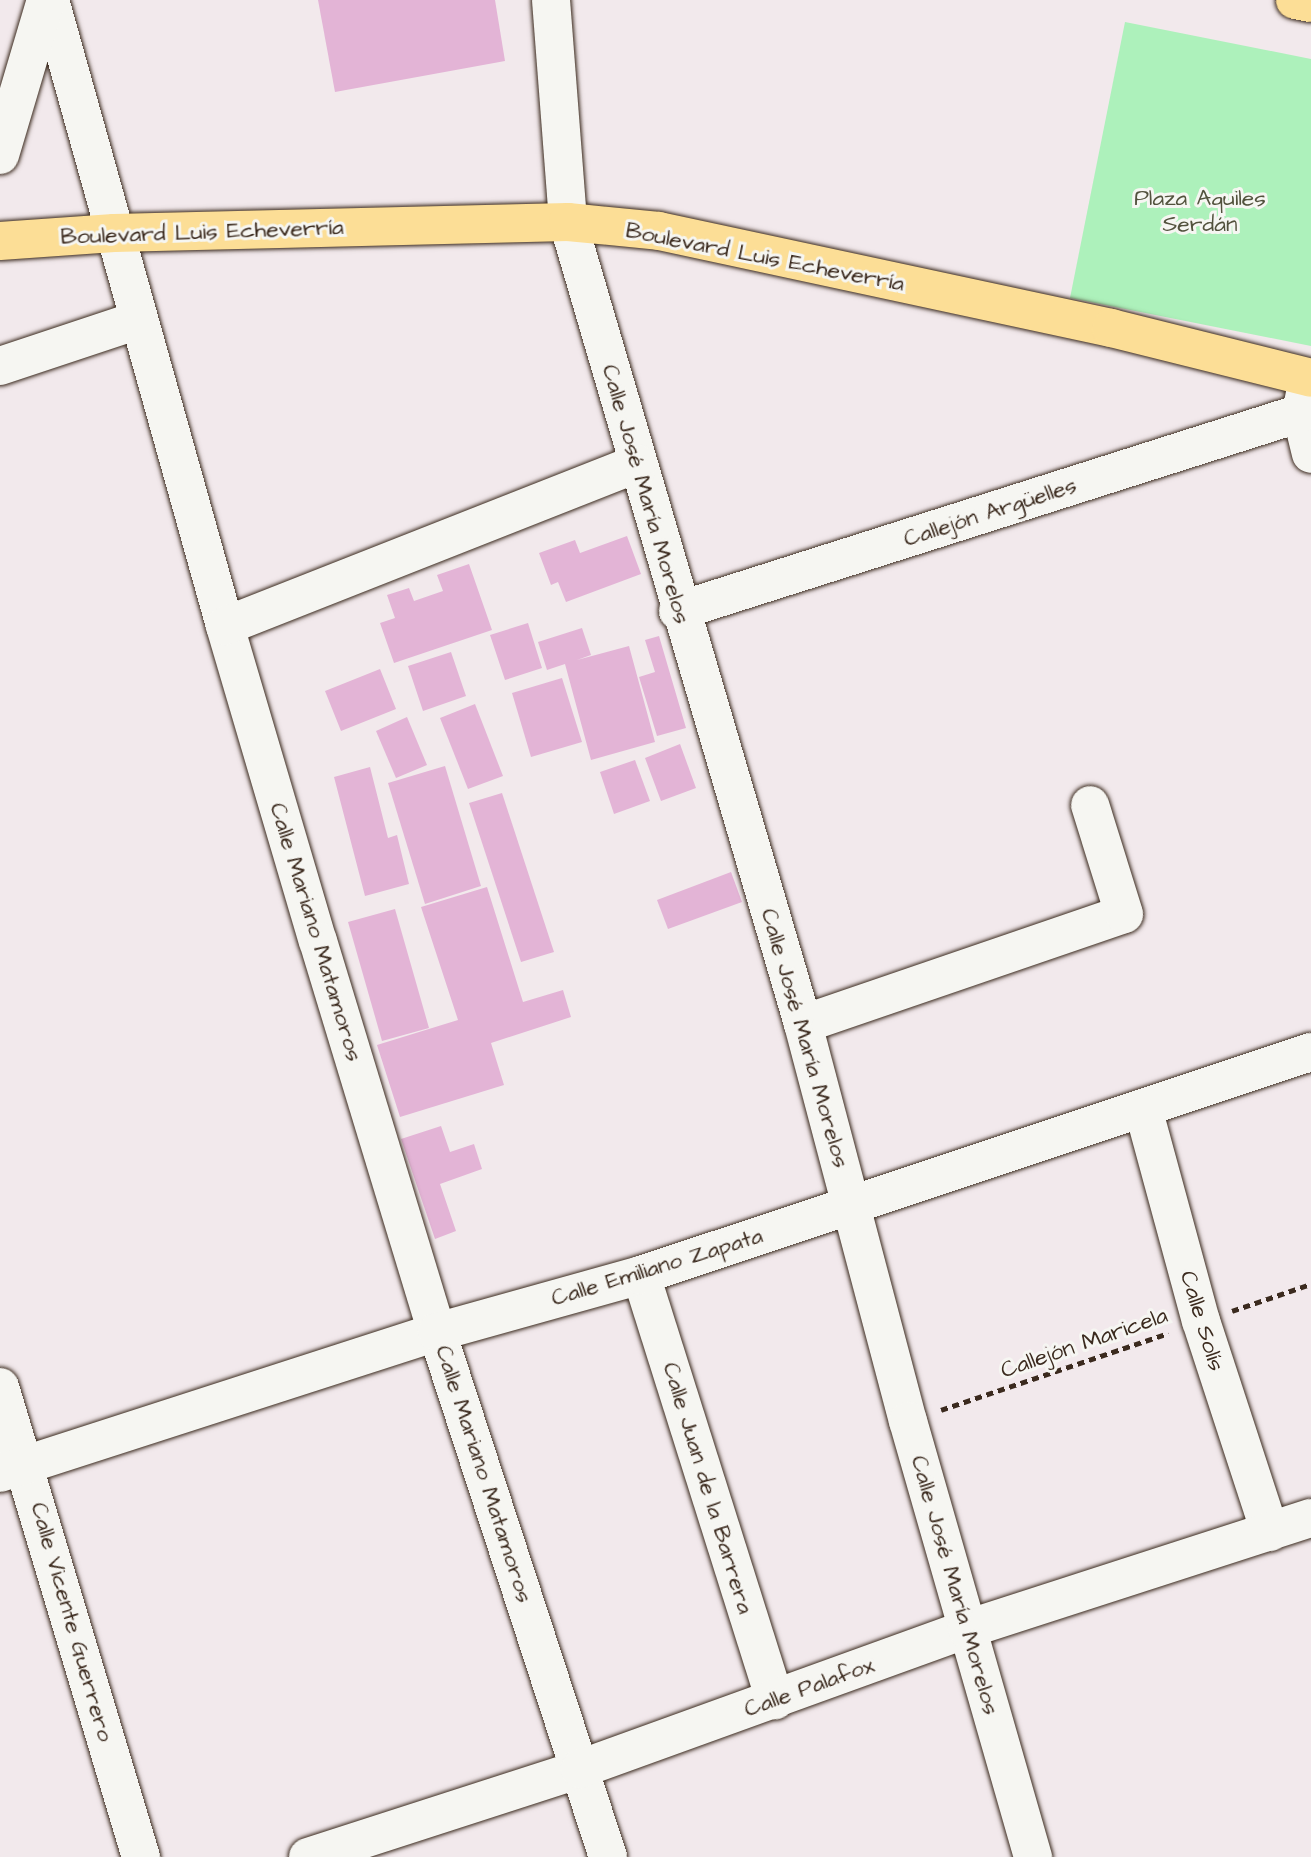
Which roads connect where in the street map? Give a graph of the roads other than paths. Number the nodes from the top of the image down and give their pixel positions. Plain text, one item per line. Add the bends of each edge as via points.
1 (48, 0) edge
2 (551, 0) edge
3 (1295, 0) edge
4 (1311, 3) edge
5 (0, 155) edge
6 (568, 222) junction
7 (114, 233) junction
8 (0, 241) edge
9 (138, 320) junction
10 (0, 366) edge
11 (1307, 389) edge
12 (1311, 454) edge
13 (637, 464) junction
14 (678, 611) junction
15 (225, 626) junction
16 (1090, 805) dead end
17 (803, 1024) junction
18 (1311, 1052) edge
19 (1143, 1108) junction
20 (852, 1203) junction
21 (641, 1275) junction
22 (437, 1332) junction
23 (0, 1387) edge
24 (13, 1469) edge
25 (1311, 1518) edge
26 (1270, 1532) junction
27 (967, 1629) junction
28 (775, 1700) junction
29 (580, 1769) junction
30 (141, 1857) edge
31 (308, 1857) edge
32 (608, 1857) edge
33 (1034, 1857) edge

1 - 5 street, Calle Mariano Matamoros
1 - 7 street, Calle Mariano Matamoros
2 - 6 street, Calle José María Morelos
3 - 4 main road
6 - 7 main road, Boulevard Luis Echeverría
6 - 11 main road, Boulevard Luis Echeverría via 659,231 1111,328
6 - 13 street, Calle José María Morelos
7 - 8 main road, Boulevard Luis Echeverría
7 - 9 street, Calle Mariano Matamoros
9 - 10 street
9 - 15 street, Calle Mariano Matamoros
11 - 12 street
11 - 14 street, Callejón Argüelles
13 - 14 street, Calle José María Morelos
13 - 15 street
14 - 17 street, Calle José María Morelos
15 - 22 street, Calle Mariano Matamoros
16 - 17 street via 1124,914
17 - 20 street, Calle José María Morelos
18 - 19 street, Calle Emiliano Zapata
19 - 20 street, Calle Emiliano Zapata
19 - 26 street, Calle Solís via 1200,1321
20 - 21 street, Calle Emiliano Zapata
20 - 27 street, Calle José María Morelos
21 - 22 street, Calle Emiliano Zapata
21 - 28 street, Calle Juan de la Barrera
22 - 24 street, Calle Emiliano Zapata
22 - 29 street, Calle Mariano Matamoros
23 - 24 street, Calle Vicente Guerrero
24 - 30 street, Calle Vicente Guerrero
25 - 26 street, Calle Palafox
26 - 27 street, Calle Palafox
27 - 28 street, Calle Palafox
27 - 33 street, Calle José María Morelos
28 - 29 street, Calle Palafox
29 - 31 street, Calle Palafox
29 - 32 street, Calle Mariano Matamoros

